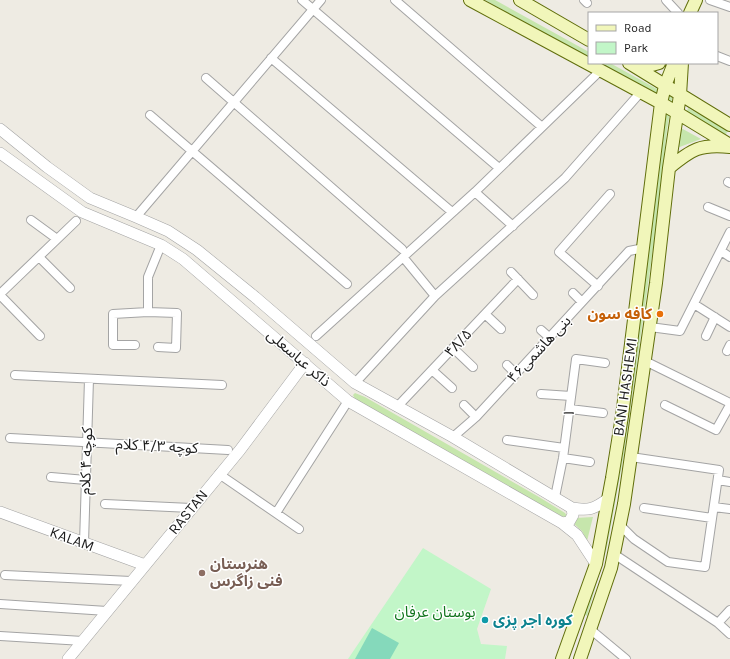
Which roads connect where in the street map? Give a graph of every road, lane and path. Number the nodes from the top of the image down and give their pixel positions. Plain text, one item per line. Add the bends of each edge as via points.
1 (302, 0) edge
2 (321, 0) edge
3 (395, 0) edge
4 (470, 0) edge
5 (520, 0) edge
6 (666, 0) edge
7 (696, 0) edge
8 (710, 0) edge
9 (730, 7) edge
10 (313, 9) junction
11 (677, 12) edge
12 (690, 12) edge
13 (588, 39) edge
14 (718, 56) edge
15 (271, 58) junction
16 (730, 60) edge
17 (588, 63) edge
18 (590, 64) edge
19 (631, 64) edge
20 (638, 64) edge
21 (653, 64) edge
22 (674, 64) edge
23 (682, 64) edge
24 (601, 70) junction
25 (206, 78) dead end
26 (666, 86) junction
27 (640, 93) junction
28 (680, 95) junction
29 (234, 102) junction
30 (661, 103) junction
31 (677, 112) junction
32 (150, 114) dead end
33 (730, 125) edge
34 (542, 127) junction
35 (0, 129) edge
36 (730, 133) edge
37 (730, 146) edge
38 (192, 151) junction
39 (0, 153) edge
40 (499, 168) junction
41 (669, 168) junction
42 (474, 192) junction
43 (610, 194) dead end
44 (708, 207) dead end
45 (452, 212) junction
46 (730, 216) edge
47 (136, 217) junction
48 (31, 220) dead end
49 (76, 221) dead end
50 (513, 226) junction
51 (730, 232) edge
52 (57, 239) junction
53 (161, 245) junction
54 (644, 248) junction
55 (721, 251) junction
56 (402, 253) junction
57 (39, 257) junction
58 (730, 257) edge
59 (511, 272) dead end
60 (518, 279) junction
61 (347, 284) dead end
62 (598, 286) junction
63 (70, 288) dead end
64 (573, 293) dead end
65 (0, 294) edge
66 (533, 295) dead end
67 (435, 296) junction
68 (255, 297) junction
69 (582, 302) junction
70 (694, 304) junction
71 (243, 310) junction
72 (148, 312) junction
73 (485, 314) junction
74 (714, 317) junction
75 (650, 327) junction
76 (730, 327) edge
77 (501, 329) dead end
78 (541, 330) dead end
79 (40, 336) dead end
80 (316, 336) dead end
81 (706, 336) dead end
82 (550, 338) junction
83 (135, 345) dead end
84 (158, 347) dead end
85 (453, 348) junction
86 (646, 361) junction
87 (305, 363) junction
88 (605, 363) dead end
89 (507, 365) dead end
90 (473, 367) dead end
91 (432, 370) junction
92 (516, 374) junction
93 (15, 375) dead end
94 (89, 379) junction
95 (355, 383) junction
96 (222, 385) dead end
97 (452, 388) dead end
98 (541, 394) dead end
99 (571, 396) junction
100 (348, 401) junction
101 (730, 404) edge
102 (464, 405) dead end
103 (665, 405) dead end
104 (397, 407) junction
105 (570, 409) junction
106 (603, 413) dead end
107 (476, 417) junction
108 (453, 437) junction
109 (10, 438) dead end
110 (507, 440) dead end
111 (87, 442) junction
112 (564, 448) junction
113 (228, 450) dead end
114 (631, 457) junction
115 (563, 458) junction
116 (590, 462) dead end
117 (219, 474) junction
118 (51, 477) dead end
119 (86, 480) junction
120 (718, 480) junction
121 (730, 482) edge
122 (555, 497) junction
123 (608, 499) junction
124 (105, 504) dead end
125 (714, 507) junction
126 (192, 508) junction
127 (572, 508) junction
128 (644, 508) dead end
129 (730, 510) edge
130 (0, 512) edge
131 (276, 513) junction
132 (712, 518) junction
133 (562, 523) junction
134 (620, 525) junction
135 (299, 528) dead end
136 (84, 543) junction
137 (614, 554) junction
138 (596, 564) junction
139 (145, 565) junction
140 (5, 574) dead end
141 (131, 581) junction
142 (0, 604) edge
143 (730, 610) edge
144 (107, 611) junction
145 (574, 622) junction
146 (718, 623) junction
147 (590, 629) junction
148 (730, 634) edge
149 (0, 636) edge
150 (83, 641) junction
151 (68, 659) edge
152 (562, 659) edge
153 (580, 659) edge
154 (626, 659) edge

1 - 10 street
2 - 10 street
3 - 34 street
4 - 17 main road
5 - 13 main road
6 - 11 street
7 - 12 main road
8 - 9 street
10 - 15 street
10 - 40 street
14 - 16 street
15 - 29 street
15 - 45 street
18 - 24 main road
19 - 26 main road
20 - 21 main road
22 - 26 main road, BANI HASHEMI
23 - 28 main road, BANI HASHEMI
24 - 27 main road
24 - 34 street
25 - 29 street
26 - 28 main road
26 - 30 main road, BANI HASHEMI
27 - 30 main road
27 - 50 street via 565,178
28 - 31 main road, BANI HASHEMI
28 - 33 main road
29 - 38 street
29 - 56 street
30 - 31 main road
30 - 54 main road, BANI HASHEMI
31 - 37 main road
31 - 41 main road, BANI HASHEMI
32 - 38 street
34 - 40 street
35 - 47 street, ذاکر عباسعلی via 90,198
36 - 37 main road via 726,140
37 - 41 main road via 713,145 697,148
38 - 47 street
38 - 61 street
39 - 53 street, ذاکر عباسعلی via 82,212
40 - 42 street
41 - 75 main road, BANI HASHEMI
42 - 45 street
42 - 50 street
43 - 62 street via 559,252
44 - 46 street
45 - 56 street
47 - 68 street, ذاکر عباسعلی via 168,231 197,250
48 - 52 street
49 - 52 street
50 - 67 street
51 - 55 street
52 - 57 street
53 - 71 street, ذاکر عباسعلی via 184,259
53 - 72 street via 148,277
54 - 62 street, بنی هاشمی۴۶ via 629,251
54 - 123 main road, BANI HASHEMI via 622,416
55 - 58 street
55 - 70 street
56 - 67 street
56 - 80 street
57 - 63 street
57 - 65 street
59 - 60 street
60 - 66 street
60 - 73 street, ۴۸/۵
62 - 69 street, بنی هاشمی۴۶
64 - 69 street
65 - 79 street
67 - 95 street
68 - 71 street
68 - 95 street, ذاکر عباسعلی
69 - 82 street, بنی هاشمی۴۶
70 - 74 street
70 - 75 street via 680,331
71 - 87 street, ذاکر عباسعلی
72 - 83 street via 113,314 113,345
72 - 84 street via 177,312 176,348
73 - 77 street
73 - 85 street, ۴۸/۵
74 - 76 street
74 - 81 street
75 - 86 main road, BANI HASHEMI
78 - 82 street
82 - 92 street, بنی هاشمی۴۶
85 - 90 street
85 - 91 street, ۴۸/۵
86 - 101 street
86 - 114 main road, BANI HASHEMI
87 - 100 street, ذاکر عباسعلی
87 - 117 street, RASTAN
88 - 99 street, ۱ via 576,359
89 - 92 street
91 - 97 street
91 - 104 street, ۴۸/۵
92 - 107 street, بنی هاشمی۴۶
93 - 94 street
94 - 96 street
94 - 111 street, کوچه ۴ کلام
95 - 104 street, ذاکر عباسعلی
98 - 99 street
99 - 105 street, ۱
100 - 131 street
100 - 133 street, ذاکر عباسعلی
101 - 103 street via 716,430
102 - 107 street
104 - 108 street, ذاکر عباسعلی
105 - 106 street
105 - 112 street, ۱
107 - 108 street, بنی هاشمی۴۶
108 - 122 street, ذاکر عباسعلی
109 - 111 street, کوچه ۴/۳ کلام
110 - 112 street
111 - 113 street, کوچه ۴/۳ کلام
111 - 119 street, کوچه ۴ کلام
112 - 115 street, ۱
114 - 120 street via 719,470
114 - 134 main road, BANI HASHEMI
115 - 116 street
115 - 122 street, ۱
117 - 126 street, RASTAN
117 - 131 street
118 - 119 street
119 - 136 street, کوچه ۴ کلام
120 - 121 street
120 - 125 street
122 - 127 street, ذاکر عباسعلی
123 - 127 street via 596,508
123 - 138 main road, BANI HASHEMI
124 - 126 street
125 - 129 street
125 - 132 street
126 - 139 street, RASTAN
127 - 133 street via 573,515 569,522
128 - 132 street
130 - 136 street, KALAM
131 - 135 street
132 - 134 street via 706,567 668,562 634,539
133 - 138 street, ذاکر عباسعلی via 577,535
134 - 137 main road, BANI HASHEMI
136 - 139 street, KALAM
137 - 146 street
137 - 147 main road, BANI HASHEMI
138 - 145 main road, BANI HASHEMI
139 - 141 street, RASTAN
140 - 141 street
141 - 144 street, RASTAN
142 - 144 street
143 - 146 street
144 - 150 street, RASTAN
145 - 147 main road
145 - 152 main road, BANI HASHEMI
146 - 148 street
147 - 153 main road, BANI HASHEMI
147 - 154 street
149 - 150 street
150 - 151 street, RASTAN

